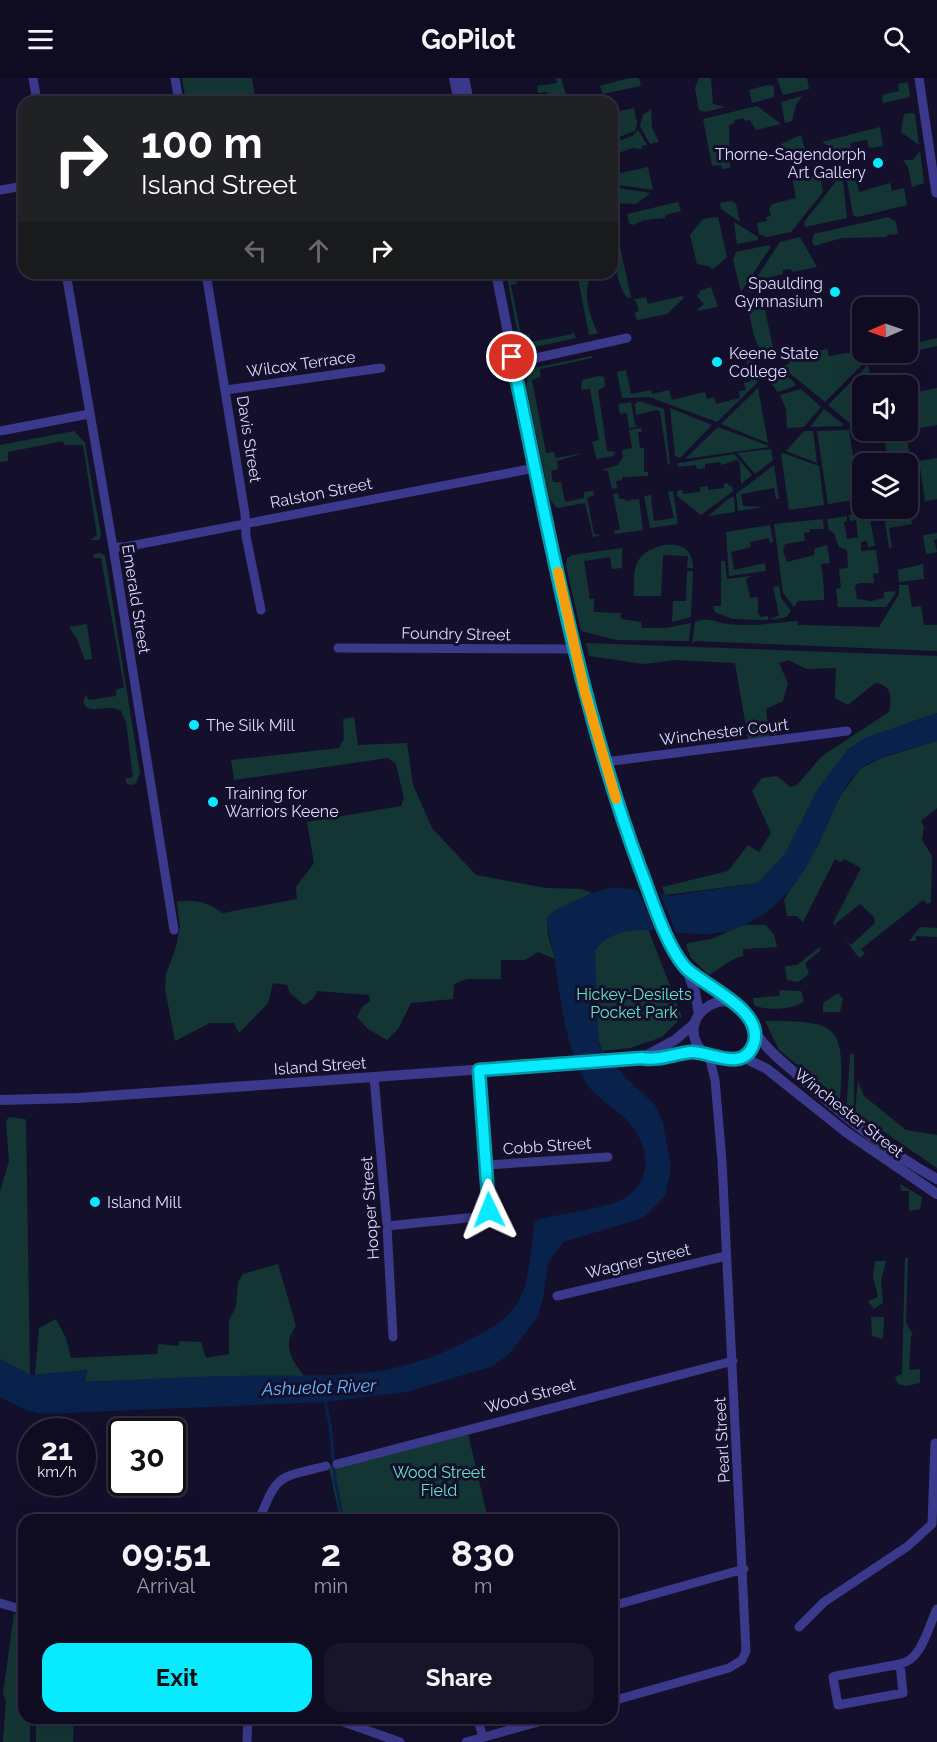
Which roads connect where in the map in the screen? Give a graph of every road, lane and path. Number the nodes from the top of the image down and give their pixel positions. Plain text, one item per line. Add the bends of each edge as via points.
1 (33, 78) edge
2 (175, 78) edge
3 (454, 78) edge
4 (464, 78) edge
5 (919, 78) edge
6 (36, 96) edge
7 (177, 96) edge
8 (458, 96) edge
9 (468, 96) edge
10 (18, 187) edge
11 (0, 190) edge
12 (936, 193) edge
13 (67, 279) edge
14 (208, 279) edge
15 (497, 279) edge
16 (627, 338) dead end
17 (513, 363) junction
18 (381, 368) dead end
19 (226, 390) junction
20 (89, 414) junction
21 (0, 431) edge
22 (535, 468) junction
23 (245, 523) junction
24 (113, 547) junction
25 (261, 610) dead end
26 (338, 648) dead end
27 (574, 649) junction
28 (847, 731) dead end
29 (605, 762) junction
30 (174, 930) dead end
31 (686, 968) junction
32 (733, 1003) junction
33 (697, 1018) junction
34 (755, 1032) junction
35 (707, 1054) junction
36 (743, 1057) junction
37 (642, 1058) junction
38 (722, 1060) junction
39 (479, 1070) junction
40 (375, 1077) junction
41 (715, 1080) junction
42 (0, 1100) edge
43 (608, 1157) dead end
44 (487, 1165) junction
45 (937, 1179) edge
46 (937, 1194) edge
47 (387, 1226) junction
48 (726, 1256) junction
49 (557, 1296) dead end
50 (393, 1337) dead end
51 (732, 1361) junction
52 (935, 1443) dead end
53 (337, 1464) dead end
54 (326, 1466) dead end
55 (261, 1514) edge
56 (935, 1524) edge
57 (744, 1569) junction
58 (0, 1603) edge
59 (618, 1604) edge
60 (18, 1608) edge
61 (937, 1609) edge
62 (799, 1627) dead end
63 (900, 1664) junction
64 (618, 1699) edge
65 (248, 1724) edge
66 (349, 1724) edge
67 (479, 1724) edge
68 (532, 1724) edge
69 (483, 1737) junction
70 (247, 1742) edge
71 (400, 1742) edge
72 (466, 1742) edge

1 - 6 street
2 - 7 street
3 - 8 street
4 - 9 street
5 - 12 street
10 - 11 street
13 - 20 street, Emerald Street
14 - 19 street, Davis Street
15 - 17 street
16 - 17 street
17 - 22 street
18 - 19 street, Wilcox Terrace
19 - 23 street, Davis Street
20 - 21 street
20 - 24 street, Emerald Street
22 - 23 street, Ralston Street
22 - 27 street
23 - 24 street, Ralston Street
23 - 25 street, Davis Street
24 - 30 street, Emerald Street
26 - 27 street, Foundry Street
27 - 29 street
28 - 29 street, Winchester Court
29 - 31 street via 645,880 671,943
31 - 32 street
31 - 33 street via 695,992
32 - 33 street via 714,1003
32 - 34 street via 747,1015
33 - 35 street via 696,1042
33 - 37 street, Island Street via 675,1040
34 - 36 street via 753,1046
34 - 45 street, Winchester Street via 767,1048 841,1113 906,1162
35 - 37 street, Island Street via 690,1052 654,1060
35 - 38 street
35 - 41 street, Pearl Street
36 - 38 street
36 - 46 street, Winchester Street via 767,1069 846,1132
37 - 39 street, Island Street
38 - 41 street, Pearl Street
39 - 40 street, Island Street
39 - 44 street
40 - 42 street, Island Street
40 - 47 street, Hooper Street
41 - 48 street, Pearl Street
43 - 44 street, Cobb Street
44 - 47 street via 487,1216
47 - 50 street, Hooper Street
48 - 49 street, Wagner Street
48 - 51 street, Pearl Street
51 - 53 street, Wood Street
51 - 57 street, Pearl Street
52 - 56 street
54 - 55 street via 286,1476 273,1486
56 - 62 street via 824,1602
57 - 59 street
57 - 64 street, Pearl Street via 747,1643 742,1660 729,1668
58 - 60 street
61 - 63 street via 914,1657
63 - 63 street via 833,1677 838,1705 903,1693
65 - 70 street
66 - 71 street
67 - 69 street
68 - 69 street
69 - 72 street

